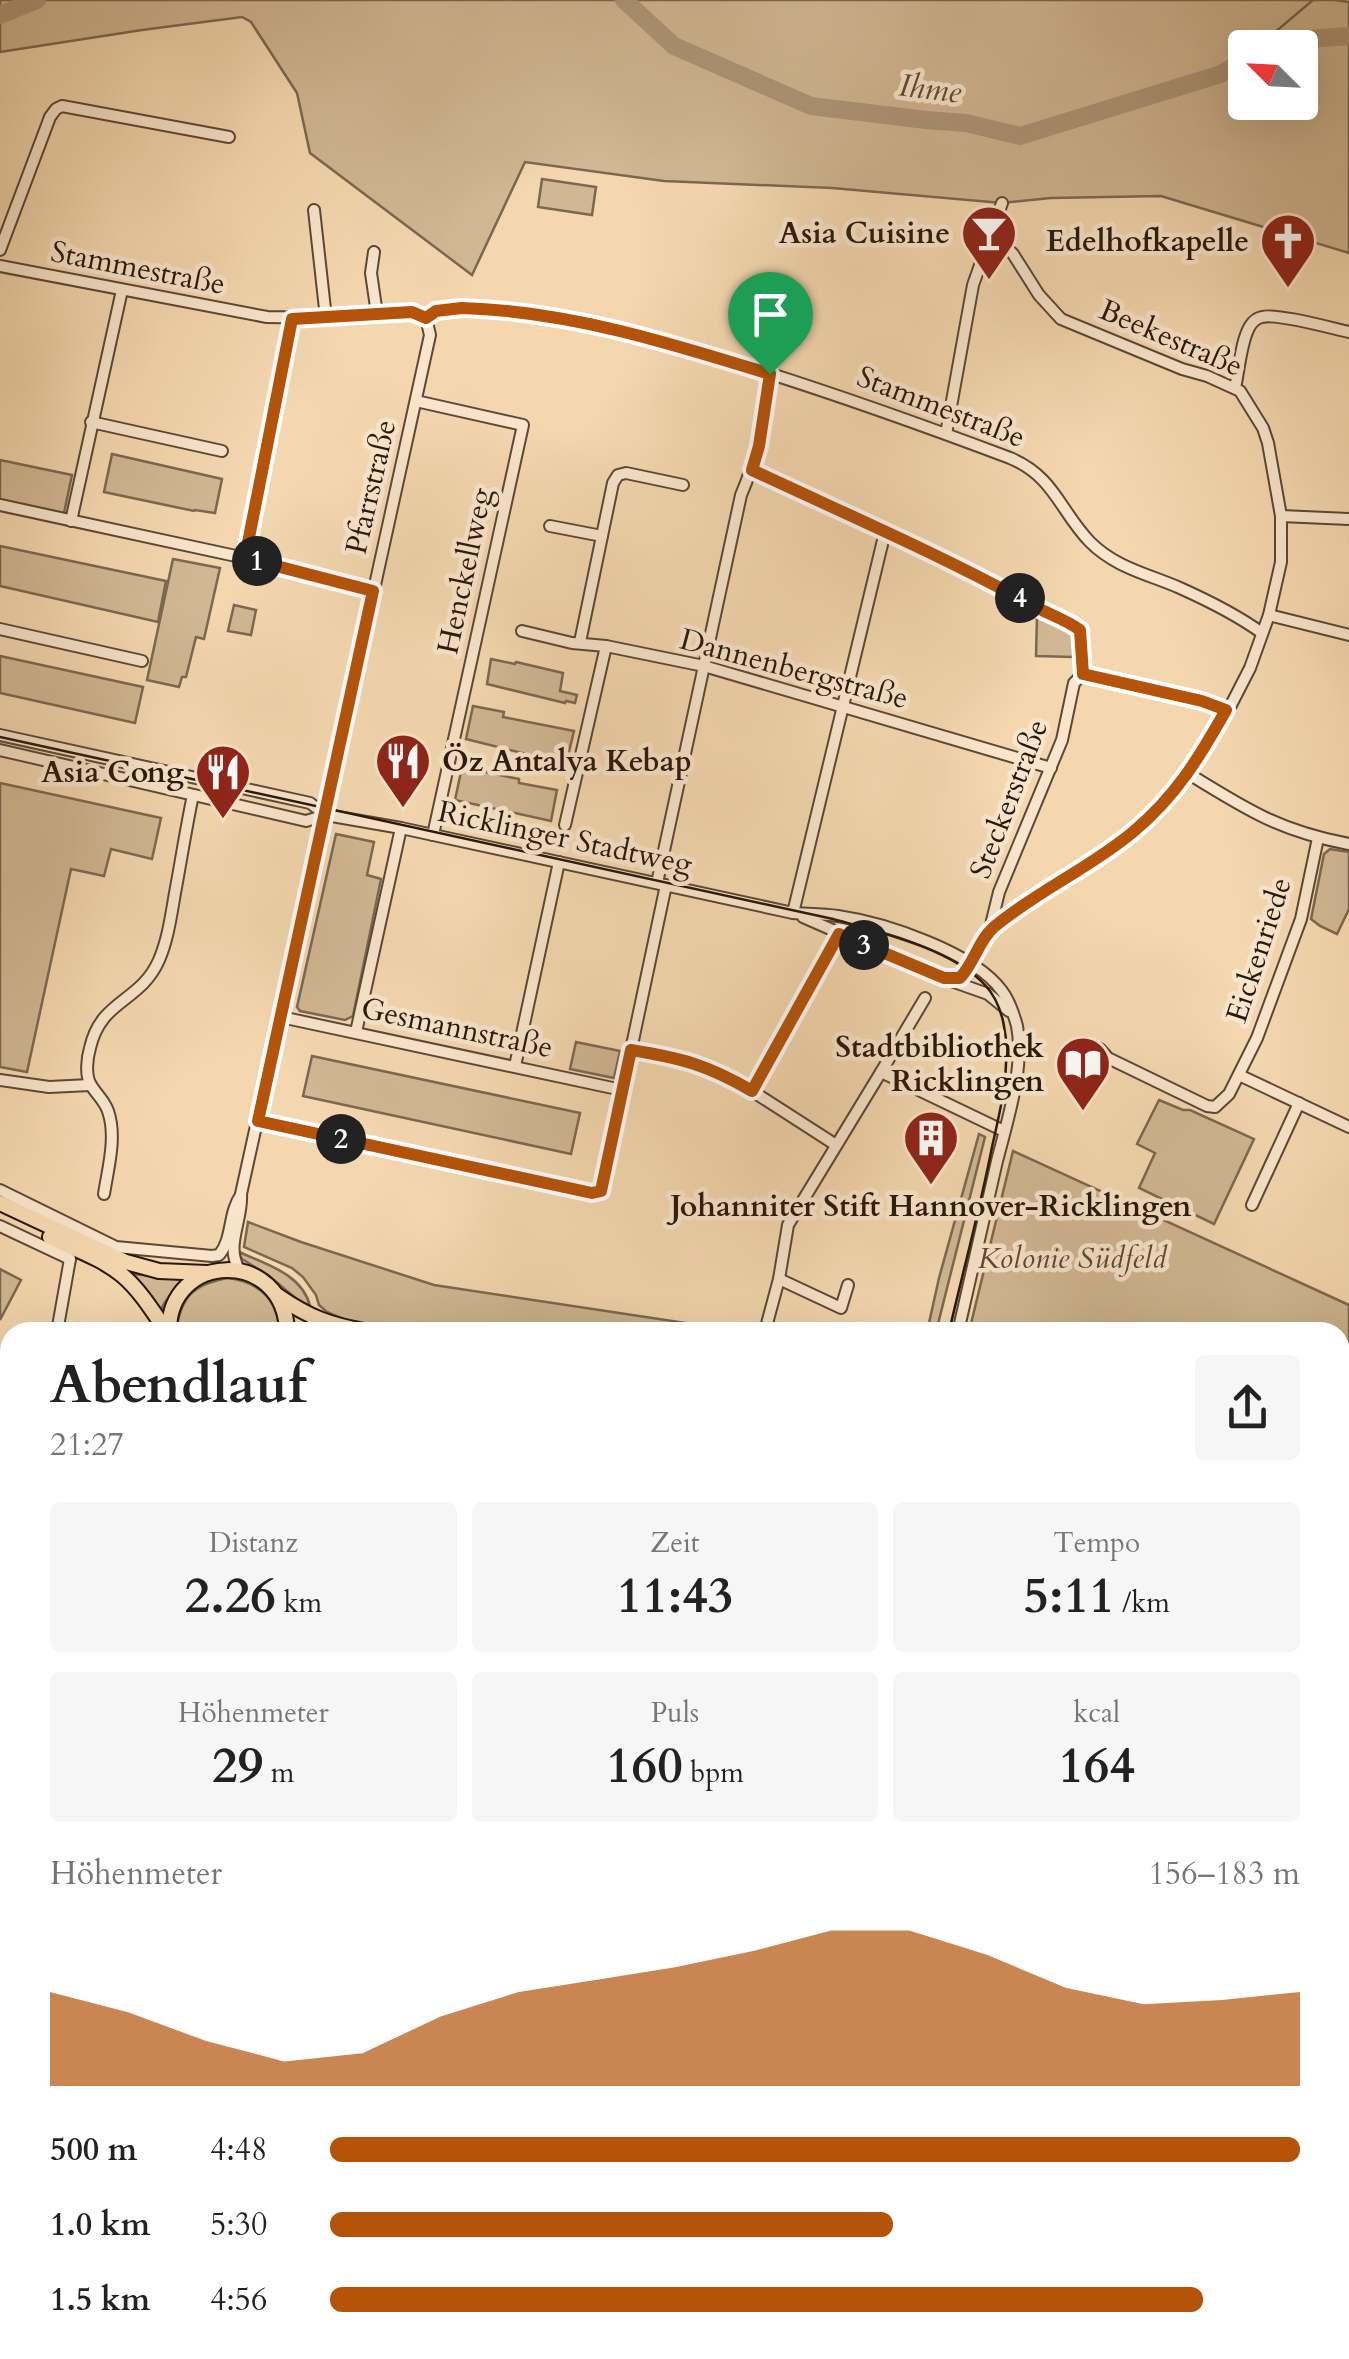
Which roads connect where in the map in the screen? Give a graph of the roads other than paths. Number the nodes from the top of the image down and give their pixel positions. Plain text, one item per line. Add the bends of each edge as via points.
1 (228, 137) dead end
2 (1002, 203) dead end
3 (314, 210) dead end
4 (988, 241) junction
5 (0, 250) edge
6 (374, 252) dead end
7 (0, 266) edge
8 (122, 290) junction
9 (377, 314) junction
10 (326, 318) junction
11 (426, 318) junction
12 (292, 319) junction
13 (1349, 332) edge
14 (770, 374) junction
15 (1236, 388) junction
16 (416, 401) junction
17 (91, 422) junction
18 (946, 434) junction
19 (222, 451) dead end
20 (752, 470) junction
21 (683, 485) dead end
22 (0, 506) edge
23 (1281, 516) junction
24 (1349, 519) edge
25 (71, 521) junction
26 (550, 526) dead end
27 (884, 532) junction
28 (602, 536) junction
29 (245, 558) junction
30 (373, 591) junction
31 (1268, 614) junction
32 (0, 629) edge
33 (522, 631) dead end
34 (1262, 633) junction
35 (1349, 635) edge
36 (580, 642) junction
37 (606, 646) junction
38 (142, 661) dead end
39 (704, 666) junction
40 (1083, 674) junction
41 (843, 706) junction
42 (1226, 710) junction
43 (0, 735) edge
44 (0, 750) edge
45 (1050, 768) junction
46 (1189, 774) junction
47 (193, 795) junction
48 (326, 815) junction
49 (565, 825) dead end
50 (401, 828) junction
51 (433, 836) junction
52 (1318, 838) junction
53 (1349, 844) edge
54 (560, 862) junction
55 (662, 884) junction
56 (793, 913) junction
57 (990, 930) junction
58 (839, 934) junction
59 (970, 964) junction
60 (948, 980) junction
61 (984, 992) junction
62 (925, 998) dead end
63 (1014, 1015) junction
64 (281, 1016) junction
65 (356, 1032) junction
66 (1100, 1049) dead end
67 (631, 1050) junction
68 (515, 1066) junction
69 (882, 1072) junction
70 (1239, 1075) junction
71 (0, 1080) edge
72 (90, 1085) junction
73 (622, 1090) junction
74 (752, 1091) junction
75 (1299, 1103) junction
76 (258, 1121) junction
77 (1349, 1127) edge
78 (1004, 1132) junction
79 (836, 1145) junction
80 (0, 1190) edge
81 (104, 1194) dead end
82 (241, 1194) junction
83 (0, 1203) edge
84 (1252, 1204) dead end
85 (0, 1213) edge
86 (0, 1226) edge
87 (86, 1249) junction
88 (240, 1270) junction
89 (208, 1273) junction
90 (779, 1278) junction
91 (848, 1285) dead end
92 (277, 1295) junction
93 (60, 1322) edge
94 (160, 1322) edge
95 (170, 1322) edge
96 (286, 1322) edge
97 (325, 1322) edge
98 (767, 1322) edge
99 (960, 1322) edge

1 - 5 street via 59,107
2 - 4 street
3 - 10 street
4 - 15 street, Beekestraße via 1013,254 1061,319
4 - 18 street via 972,284
6 - 9 street via 370,273
7 - 8 street, Stammestraße
8 - 12 street, Stammestraße
8 - 17 street
9 - 10 street, Stammestraße
9 - 11 street, Stammestraße
10 - 12 street, Stammestraße
11 - 14 street, Stammestraße via 462,308 528,312
11 - 16 street, Pfarrstraße via 430,335
12 - 29 street
13 - 15 street via 1286,318 1256,319
14 - 18 street, Stammestraße
14 - 20 street
15 - 23 street, Beekestraße via 1263,428
16 - 30 street, Pfarrstraße
16 - 51 street, Henckellweg via 523,425
17 - 19 street
17 - 25 street
18 - 34 street, Stammestraße via 1035,471 1088,540 1115,562
20 - 27 street
20 - 39 street
21 - 28 street via 618,475
22 - 25 street
23 - 24 street
23 - 31 street, Beekestraße via 1281,562
25 - 29 street
26 - 28 street
27 - 40 street, Steckerstraße via 1070,622 1080,630
27 - 41 street
28 - 36 street
29 - 30 street
30 - 48 street, Pfarrstraße
31 - 34 street, Beekestraße
31 - 35 street
32 - 38 street
33 - 36 street, Dannenbergstraße
34 - 42 street, Beekestraße
36 - 37 street, Dannenbergstraße
37 - 39 street, Dannenbergstraße
37 - 49 street
39 - 41 street, Dannenbergstraße
39 - 55 street
40 - 42 street
40 - 45 street, Steckerstraße via 1074,683
41 - 45 street, Dannenbergstraße
41 - 56 street
42 - 46 street, Beekestraße
43 - 48 street, Ricklinger Stadtweg via 310,803
44 - 47 street, Ricklinger Stadtweg
45 - 57 street, Steckerstraße
46 - 52 street via 1260,818
46 - 57 street, Beekestraße via 1131,834
47 - 48 street, Ricklinger Stadtweg via 306,821
47 - 72 street via 159,960 147,980 96,1026
48 - 50 street, Ricklinger Stadtweg
48 - 64 street, Pfarrstraße
50 - 51 street, Ricklinger Stadtweg
50 - 65 street
51 - 54 street, Ricklinger Stadtweg
52 - 53 street
52 - 70 street, Eickenriede via 1301,919
54 - 55 street, Ricklinger Stadtweg
54 - 68 street
55 - 56 street, Ricklinger Stadtweg
55 - 67 street
56 - 58 street, Ricklinger Stadtweg
56 - 59 street, Ricklinger Stadtweg via 872,923
57 - 59 street, Beekestraße
58 - 60 street, Ricklinger Stadtweg
58 - 74 street
59 - 60 street, Beekestraße via 960,978
59 - 61 street
59 - 63 street, Ricklinger Stadtweg via 1003,992
60 - 61 street, Ricklinger Stadtweg
61 - 63 street
62 - 69 street
63 - 78 street via 1018,1068
64 - 65 street, Gesmannstraße
64 - 76 street, Pfarrstraße
65 - 68 street, Gesmannstraße
66 - 70 street via 1207,1106 1222,1101
67 - 73 street
67 - 74 street via 699,1064
68 - 73 street, Gesmannstraße
69 - 78 street
69 - 79 street
70 - 75 street
71 - 72 street
72 - 81 street via 109,1112
73 - 76 street via 601,1191 592,1193
74 - 79 street
75 - 77 street
75 - 84 street
76 - 82 street, Pfarrstraße
78 - 99 street
79 - 90 street via 788,1225
80 - 87 street
82 - 87 street, Pfarrstraße via 218,1256
82 - 88 street, Pfarrstraße via 232,1248
83 - 87 main road
85 - 87 main road
86 - 87 street
87 - 89 main road via 159,1271
87 - 93 street
87 - 94 main road via 129,1282
88 - 89 main road
88 - 92 main road
89 - 95 main road via 180,1293
90 - 91 street via 842,1308
90 - 98 street
92 - 96 main road
92 - 97 main road

